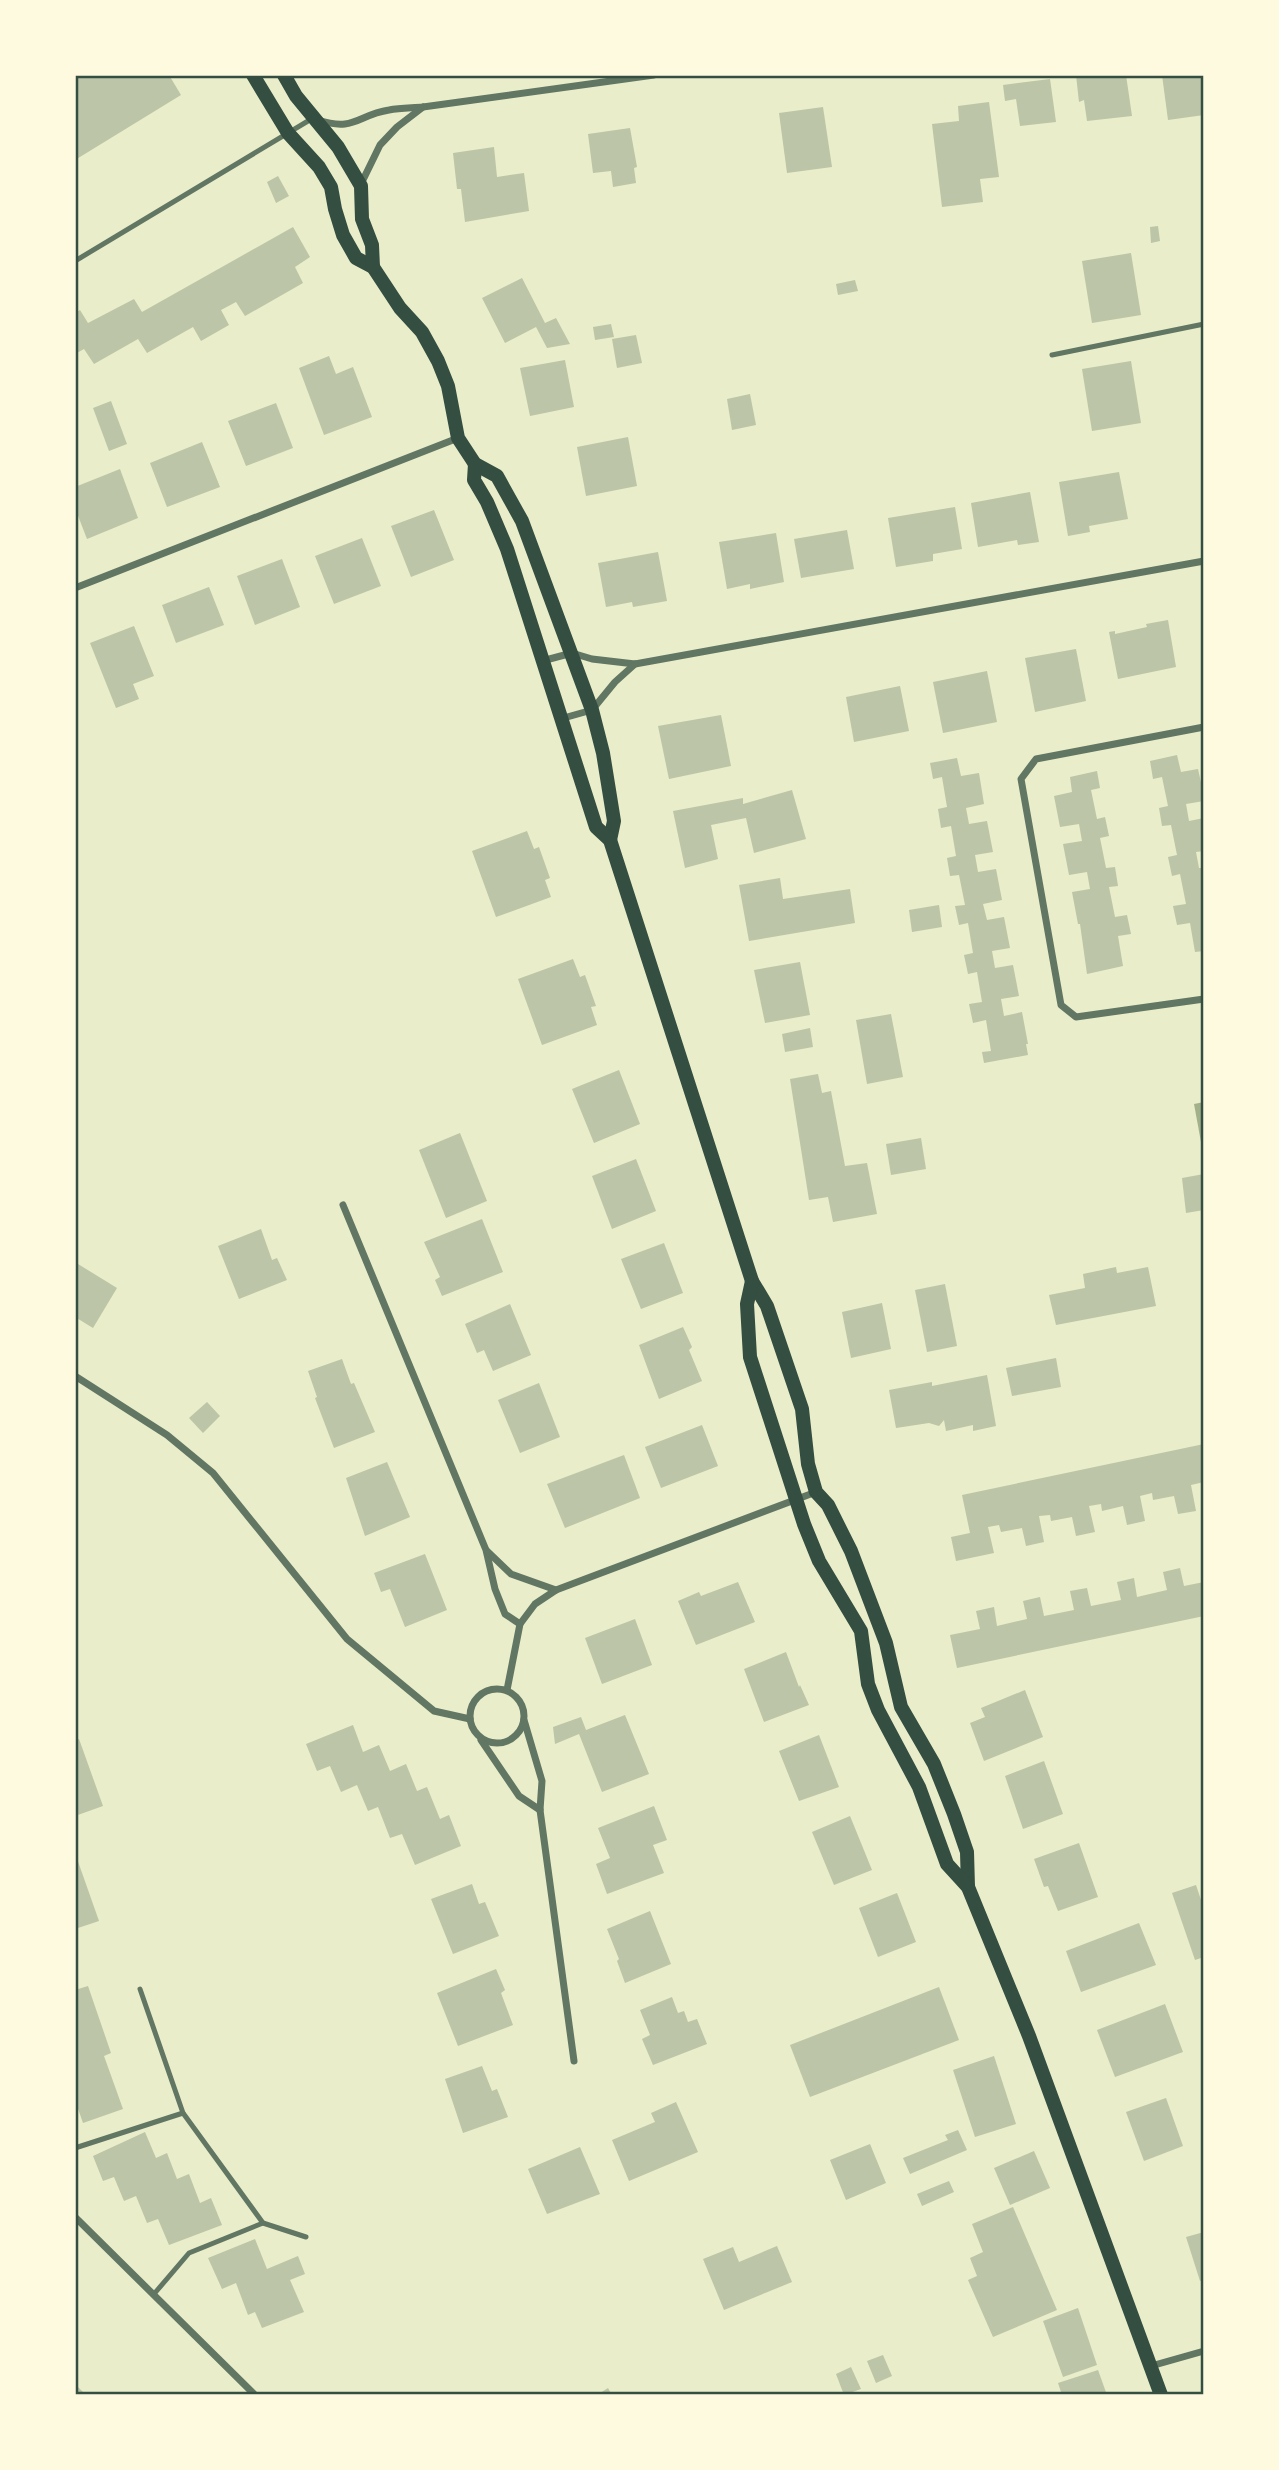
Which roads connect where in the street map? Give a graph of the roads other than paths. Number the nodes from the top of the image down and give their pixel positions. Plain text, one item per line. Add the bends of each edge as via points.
1 (253, 75) edge
2 (284, 75) edge
3 (654, 75) edge
4 (423, 107) junction
5 (313, 118) junction
6 (289, 133) junction
7 (360, 186) junction
8 (75, 261) edge
9 (373, 267) junction
10 (1204, 324) edge
11 (1052, 355) dead end
12 (458, 438) junction
13 (475, 464) junction
14 (1204, 561) edge
15 (75, 589) edge
16 (572, 653) junction
17 (542, 661) junction
18 (635, 664) junction
19 (592, 710) junction
20 (560, 719) junction
21 (1204, 727) edge
22 (610, 840) junction
23 (1204, 999) edge
24 (343, 1205) dead end
25 (752, 1281) junction
26 (75, 1377) edge
27 (816, 1492) junction
28 (796, 1499) junction
29 (486, 1550) junction
30 (556, 1590) junction
31 (520, 1624) junction
32 (507, 1690) junction
33 (470, 1719) junction
34 (524, 1720) junction
35 (477, 1734) junction
36 (540, 1810) junction
37 (968, 1887) junction
38 (140, 1989) dead end
39 (574, 2061) dead end
40 (183, 2113) junction
41 (75, 2148) edge
42 (75, 2217) edge
43 (263, 2223) junction
44 (306, 2237) dead end
45 (154, 2294) junction
46 (1204, 2351) edge
47 (1152, 2366) junction
48 (255, 2395) edge
49 (1161, 2395) edge

1 - 6 main road
2 - 5 main road
3 - 4 street
4 - 5 street via 387,110 345,125
4 - 7 street via 380,145
5 - 6 lane
5 - 7 main road via 338,147
6 - 8 lane
6 - 9 main road via 331,187 343,235 356,258
7 - 9 main road
9 - 12 main road via 438,361
10 - 11 lane
12 - 13 main road
12 - 15 street
13 - 16 main road via 497,476 522,521
13 - 17 main road via 474,480 507,549
14 - 18 street
16 - 17 street
16 - 18 street
16 - 19 main road
17 - 20 main road
18 - 19 street
19 - 20 street
19 - 22 main road via 614,821
20 - 22 main road via 596,827
21 - 23 street via 1036,759 1021,779 1061,1005 1076,1017
22 - 25 main road
24 - 29 street
25 - 27 main road via 767,1306 802,1409
25 - 28 main road via 747,1304 750,1357
26 - 33 street via 167,1435 213,1473 347,1639 434,1711
27 - 28 street
27 - 37 main road via 828,1505 851,1551 886,1643 901,1707 934,1764 954,1814 967,1852
28 - 30 street
28 - 37 main road via 819,1561 861,1631 868,1684 878,1710 919,1787 947,1864
29 - 30 street via 511,1574
29 - 31 street via 505,1614
30 - 31 street via 535,1604
31 - 32 street
32 - 33 street via 481,1694 470,1709
32 - 34 street via 521,1703
33 - 35 street
34 - 35 street via 509,1740 492,1742
34 - 36 street via 542,1781
35 - 36 street via 519,1796
36 - 39 street
37 - 47 main road via 1029,2036
38 - 40 lane
40 - 41 lane
40 - 43 lane
42 - 45 street
43 - 44 lane
43 - 45 lane via 189,2253
45 - 48 street
46 - 47 street
47 - 49 main road

